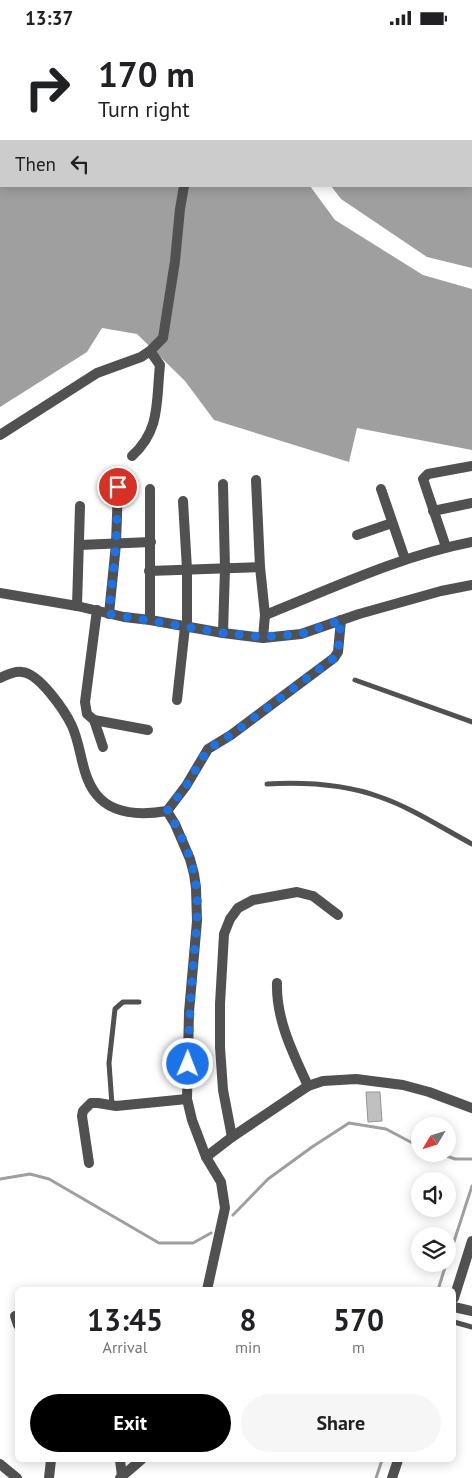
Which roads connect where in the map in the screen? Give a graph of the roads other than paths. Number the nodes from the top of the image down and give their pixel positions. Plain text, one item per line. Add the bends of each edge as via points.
1 (184, 187) edge
2 (150, 351) junction
3 (0, 435) edge
4 (132, 456) dead end
5 (472, 466) edge
6 (256, 480) dead end
7 (223, 484) dead end
8 (118, 487) dead end
9 (150, 489) dead end
10 (381, 489) dead end
11 (183, 501) dead end
12 (472, 503) edge
13 (80, 505) dead end
14 (433, 511) junction
15 (392, 523) junction
16 (358, 535) dead end
17 (151, 542) junction
18 (472, 542) edge
19 (116, 544) junction
20 (79, 545) junction
21 (446, 547) junction
22 (405, 559) junction
23 (260, 567) junction
24 (225, 568) junction
25 (187, 569) junction
26 (149, 571) junction
27 (472, 585) edge
28 (0, 593) edge
29 (76, 606) junction
30 (97, 610) junction
31 (109, 614) junction
32 (265, 615) junction
33 (150, 619) junction
34 (341, 620) junction
35 (186, 627) junction
36 (223, 633) junction
37 (263, 637) junction
38 (0, 678) edge
39 (355, 680) dead end
40 (177, 700) dead end
41 (94, 720) junction
42 (472, 722) edge
43 (148, 730) dead end
44 (103, 747) dead end
45 (267, 784) dead end
46 (167, 811) junction
47 (472, 844) edge
48 (338, 915) dead end
49 (277, 983) dead end
50 (139, 1002) dead end
51 (308, 1086) junction
52 (187, 1099) junction
53 (112, 1106) junction
54 (472, 1108) edge
55 (232, 1137) junction
56 (206, 1157) junction
57 (89, 1163) dead end
58 (472, 1241) edge
59 (208, 1287) edge
60 (456, 1292) edge
61 (456, 1307) edge
62 (472, 1311) edge
63 (456, 1323) edge
64 (472, 1327) edge
65 (51, 1462) edge
66 (120, 1462) edge
67 (139, 1462) edge
68 (397, 1462) edge
69 (0, 1464) edge
70 (121, 1477) edge
71 (17, 1478) edge
72 (49, 1478) edge
73 (392, 1478) edge

1 - 2 street via 163,338
2 - 3 street via 98,373
2 - 4 street via 160,365 157,410 154,427 143,447
5 - 14 street via 425,476 423,479
6 - 23 street
7 - 24 street
8 - 19 street
9 - 17 street
10 - 15 street
11 - 25 street
12 - 14 street
13 - 20 street
14 - 21 street
15 - 16 street
15 - 22 street
17 - 19 street
17 - 26 street
18 - 21 street
19 - 20 street
19 - 31 street
20 - 29 street
21 - 22 street
22 - 32 street
23 - 24 street
23 - 32 street
24 - 25 street
24 - 36 street
25 - 26 street
25 - 35 street
26 - 33 street
27 - 34 street
28 - 29 street
29 - 30 street
30 - 31 street
30 - 41 street via 85,702 87,714
31 - 33 street
32 - 37 street
33 - 35 street
34 - 37 street via 301,634
34 - 46 street via 338,652 334,658 208,749
35 - 36 street
35 - 40 street
36 - 37 street
38 - 46 street via 20,671 42,683 72,726 90,783 105,803 131,814
39 - 42 lane
41 - 43 street
41 - 44 street
45 - 47 lane via 320,784 379,796
46 - 52 street via 190,859 196,888
48 - 55 street via 313,896 297,892 253,900 238,907 230,919 224,934 220,1038 223,1090
49 - 51 street via 287,1040
50 - 53 lane via 123,1002 115,1009 110,1063
51 - 54 street via 323,1081 356,1079 429,1092
51 - 55 street
52 - 53 street
52 - 56 street
53 - 57 street via 91,1103 83,1111
55 - 56 street
56 - 59 street via 221,1182 225,1208
58 - 60 street
61 - 62 street
63 - 64 lane
65 - 72 street
66 - 70 street
67 - 70 street
68 - 73 street
69 - 71 street

